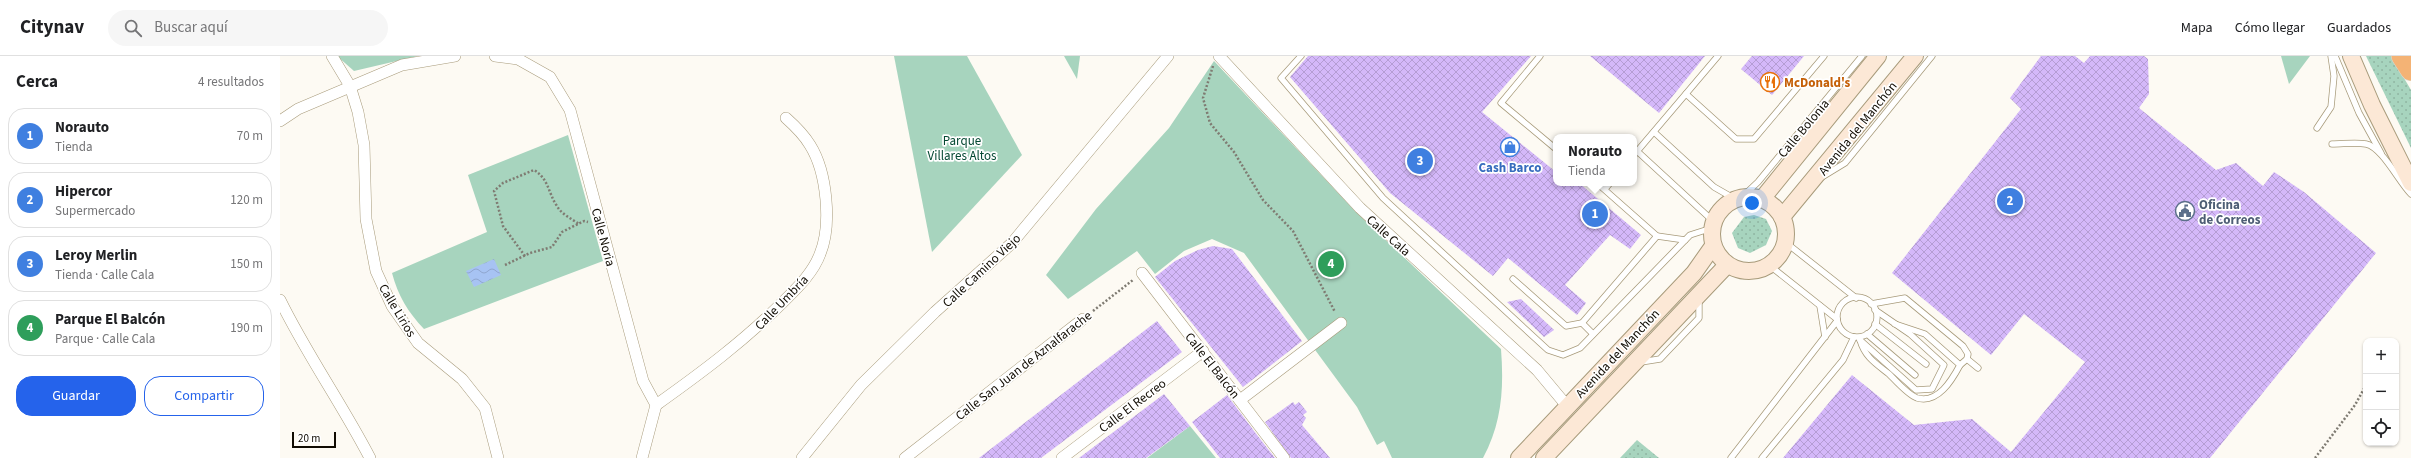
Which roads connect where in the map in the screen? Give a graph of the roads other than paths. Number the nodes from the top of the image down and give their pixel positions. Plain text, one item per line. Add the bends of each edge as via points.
1 (332, 56) edge
2 (455, 56) edge
3 (495, 56) edge
4 (1168, 56) edge
5 (1301, 56) edge
6 (1540, 56) edge
7 (1718, 56) edge
8 (1824, 56) edge
9 (1862, 56) edge
10 (1878, 56) edge
11 (1915, 56) edge
12 (1932, 56) edge
13 (2331, 56) edge
14 (2335, 56) edge
15 (2351, 56) edge
16 (2402, 56) edge
17 (1217, 59) edge
18 (2411, 70) edge
19 (350, 86) junction
20 (1686, 94) junction
21 (786, 118) dead end
22 (280, 121) edge
23 (2317, 128) dead end
24 (1654, 132) junction
25 (2332, 144) dead end
26 (1553, 146) edge
27 (1637, 151) edge
28 (2382, 153) junction
29 (1637, 155) edge
30 (2411, 182) edge
31 (1600, 186) edge
32 (1607, 186) edge
33 (1808, 186) junction
34 (1604, 190) junction
35 (2411, 194) edge
36 (1738, 199) junction
37 (1762, 199) junction
38 (1782, 217) junction
39 (1713, 224) junction
40 (1657, 236) junction
41 (1685, 240) junction
42 (1785, 242) junction
43 (1713, 246) junction
44 (1727, 265) junction
45 (1769, 266) junction
46 (1142, 273) road end
47 (1513, 279) dead end
48 (1856, 298) junction
49 (280, 300) edge
50 (1871, 304) junction
51 (1820, 306) junction
52 (1875, 310) junction
53 (1083, 319) road end
54 (1837, 320) junction
55 (1341, 322) road end
56 (1582, 323) junction
57 (1875, 324) junction
58 (1895, 324) junction
59 (1593, 334) junction
60 (1867, 334) junction
61 (1825, 337) junction
62 (1857, 338) junction
63 (1202, 352) junction
64 (1967, 359) junction
65 (1926, 364) dead end
66 (1960, 364) junction
67 (1978, 368) dead end
68 (1915, 375) dead end
69 (1240, 400) junction
70 (656, 405) junction
71 (1567, 406) junction
72 (370, 458) edge
73 (498, 458) edge
74 (642, 458) edge
75 (802, 458) edge
76 (904, 458) edge
77 (1062, 458) edge
78 (1284, 458) edge
79 (1518, 458) edge
80 (1544, 458) edge
81 (1731, 458) edge
82 (1762, 458) edge

1 - 19 street, Calle Lirios
2 - 19 street via 402,65
3 - 70 street, Calle Noria via 518,59 550,77 570,110 643,381
4 - 75 street, Calle Camino Viejo via 1012,243 861,385
5 - 59 lane via 1281,78 1383,198 1548,350 1563,355 1580,348
6 - 26 lane via 1501,103
7 - 20 lane
8 - 20 lane via 1754,138 1736,138
9 - 36 lane, Calle Bolonia via 1758,182
10 - 37 main road
11 - 33 main road, Avenida del Manchón
12 - 33 lane via 1845,163
13 - 23 lane via 2334,76 2331,107
14 - 28 lane via 2359,113
15 - 30 main road via 2375,112
16 - 18 highway
17 - 71 street, Calle Cala via 1360,208 1537,370
19 - 22 street via 298,109
19 - 73 street, Calle Lirios via 364,145 366,219 376,271 392,306 418,343 462,379 485,408
20 - 24 lane
21 - 70 street, Calle Umbría via 811,146 825,190 827,213 820,254 809,274 766,319 703,372
24 - 27 lane
24 - 36 lane via 1714,187
25 - 28 lane via 2367,144
28 - 35 lane via 2400,183
29 - 39 lane
31 - 34 lane
32 - 34 lane
33 - 38 main road, Avenida del Manchón
34 - 40 lane
36 - 37 main road
36 - 39 main road via 1722,208
37 - 38 main road
38 - 42 main road via 1786,230
39 - 41 lane
39 - 43 main road
40 - 41 lane
40 - 56 lane
41 - 59 lane
42 - 45 main road via 1779,255
42 - 48 lane
43 - 44 main road
43 - 71 main road, Avenida del Manchón via 1694,273
44 - 45 main road via 1748,272
44 - 80 main road, Avenida del Manchón
45 - 51 lane
46 - 63 street, Calle El Balcón
47 - 56 lane via 1566,326
48 - 50 lane via 1864,299
48 - 54 lane via 1849,299 1840,307
49 - 72 street via 302,344 351,421
50 - 52 lane
50 - 64 lane via 1906,298 1963,346 1968,354
51 - 54 lane
51 - 61 lane
52 - 57 lane
52 - 58 lane
53 - 76 street, Calle San Juan de Aznalfarache
54 - 61 lane
54 - 62 lane via 1841,330
55 - 69 street
56 - 59 lane
57 - 60 lane
57 - 65 lane
58 - 62 lane via 1944,365 1932,389 1916,390
58 - 66 lane via 1925,334
60 - 62 lane
60 - 68 lane
61 - 81 lane
62 - 66 lane via 1864,353 1916,398 1929,398 1942,392
62 - 82 lane via 1843,360
63 - 69 street, Calle El Balcón
63 - 77 street, Calle El Recreo
64 - 66 lane
64 - 67 lane
69 - 78 street, Calle El Balcón
70 - 74 street
71 - 79 main road, Avenida del Manchón

